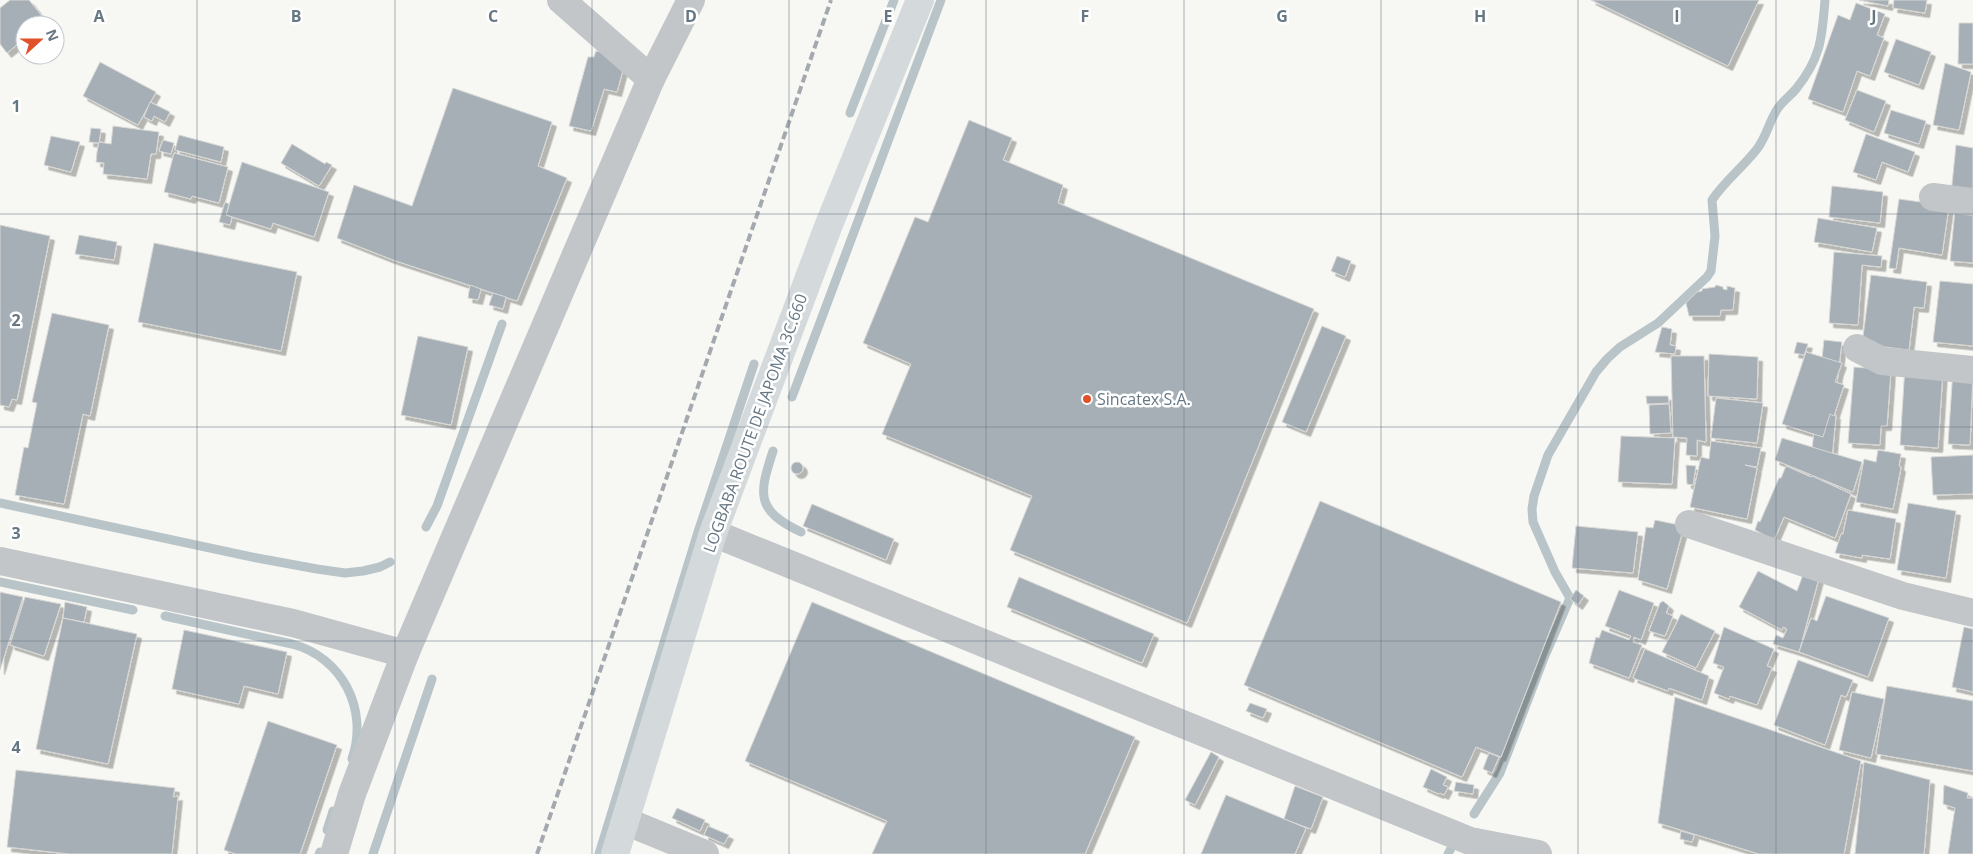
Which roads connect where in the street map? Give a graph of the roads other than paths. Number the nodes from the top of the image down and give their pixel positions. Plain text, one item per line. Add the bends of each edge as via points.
1 (561, 0) edge
2 (691, 0) edge
3 (920, 0) edge
4 (651, 79) junction
5 (1933, 198) dead end
6 (1973, 202) edge
7 (1857, 348) dead end
8 (1973, 370) edge
9 (1689, 524) dead end
10 (713, 533) junction
11 (0, 561) edge
12 (1973, 613) edge
13 (404, 654) junction
14 (625, 821) junction
15 (334, 854) edge
16 (615, 854) edge
17 (705, 854) edge
18 (1538, 854) edge

1 - 4 street
2 - 4 street
3 - 10 main road, LOGBABA ROUTE DE JAPOMA 3C.660 via 828,227
4 - 13 street
5 - 6 street
7 - 8 street via 1882,362
9 - 12 street via 1903,596
10 - 14 main road, LOGBABA ROUTE DE JAPOMA 3C.660
10 - 18 street via 1470,840
11 - 13 street via 293,623
13 - 15 street via 352,794
14 - 16 main road, LOGBABA ROUTE DE JAPOMA 3C.660
14 - 17 street

